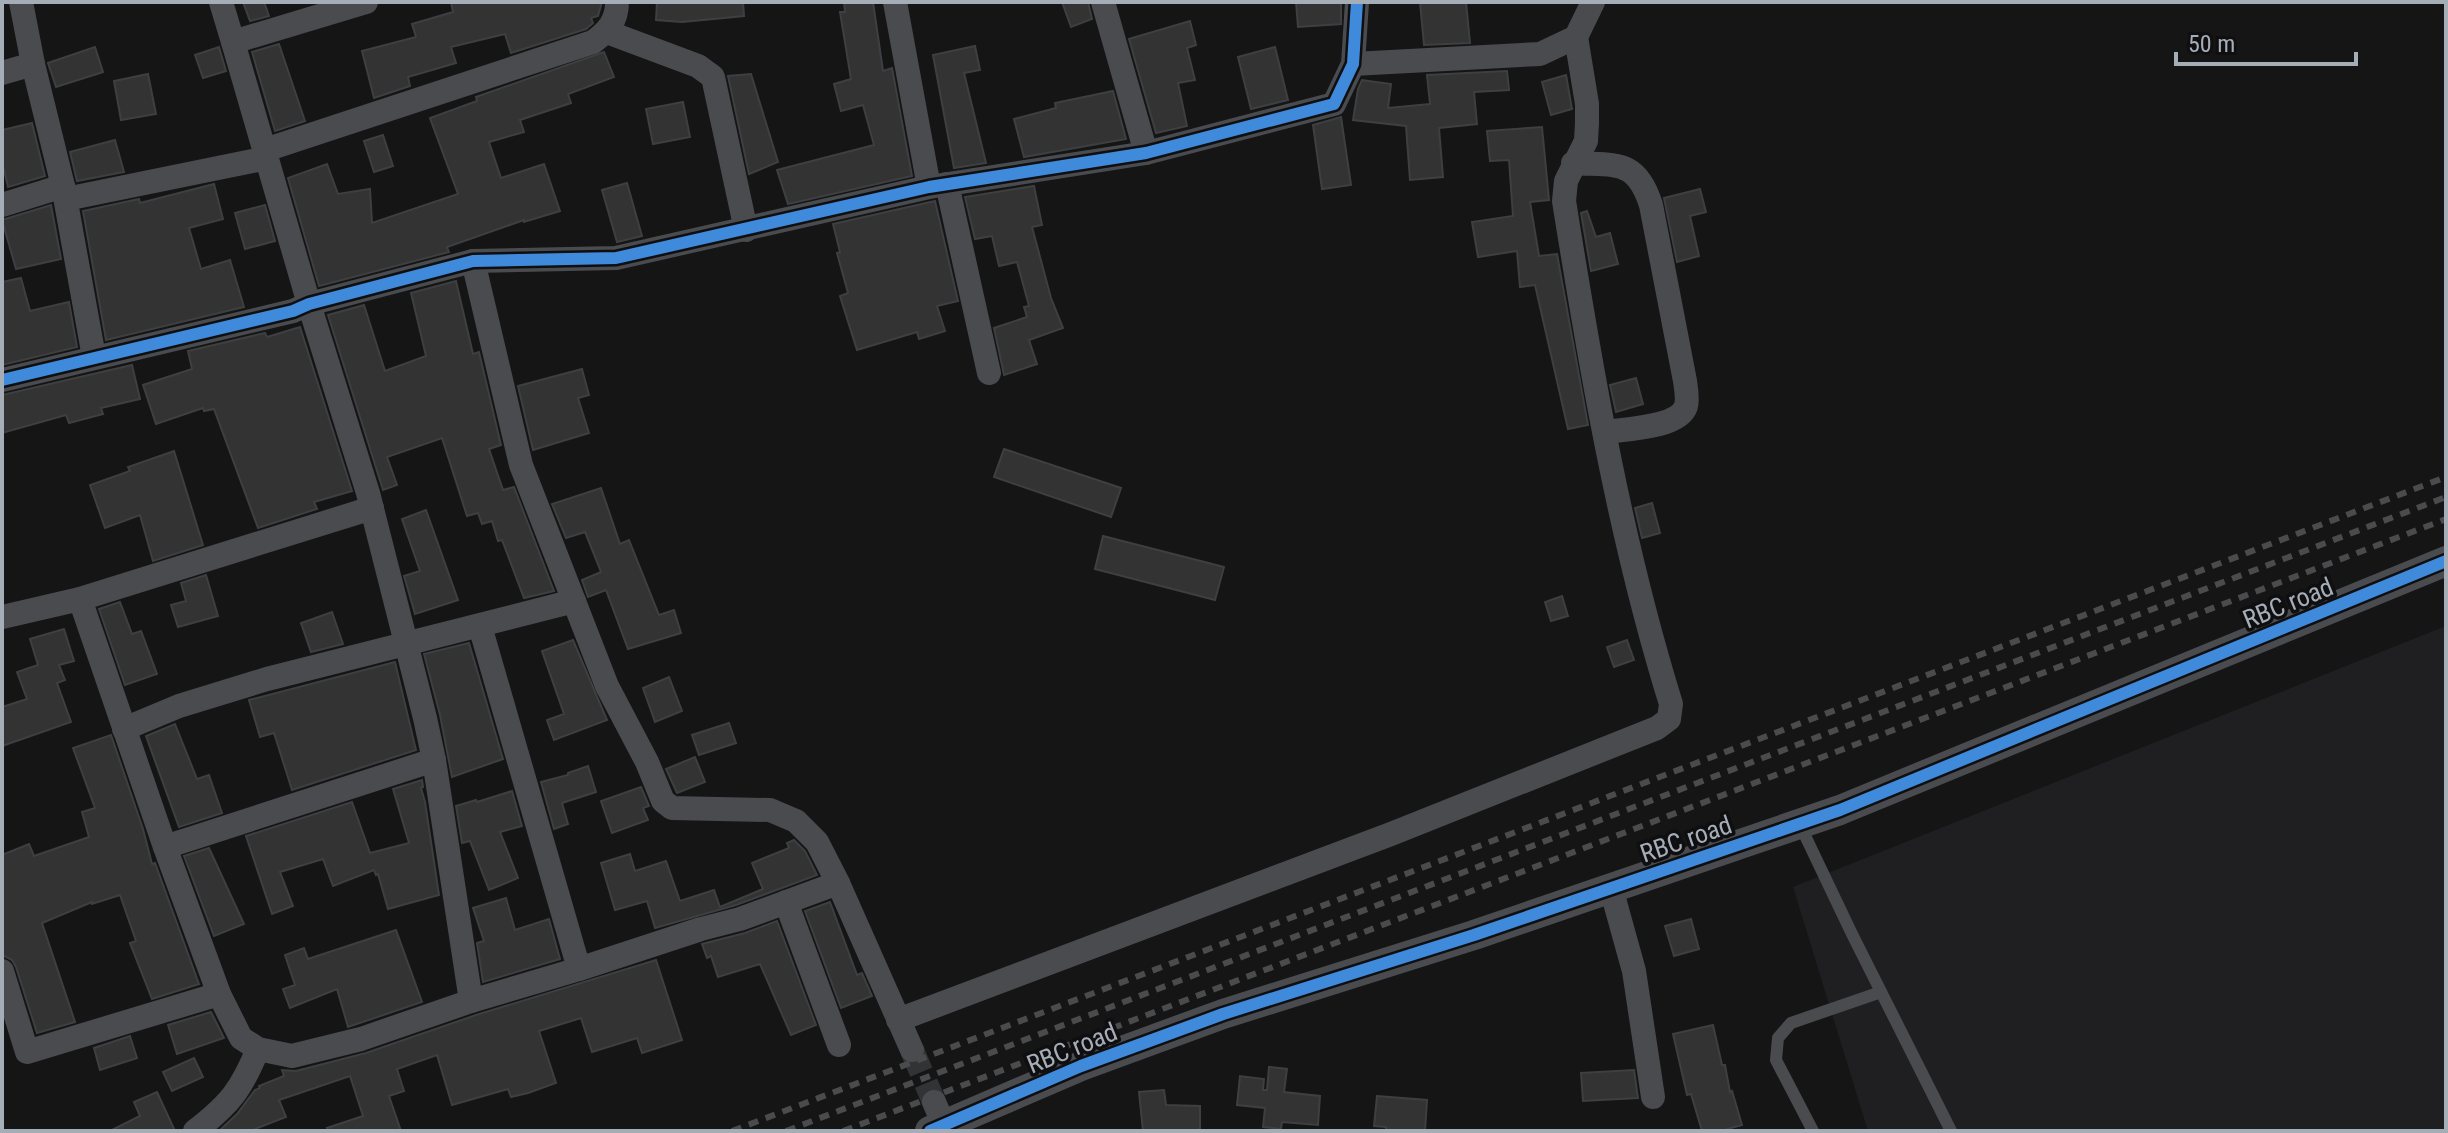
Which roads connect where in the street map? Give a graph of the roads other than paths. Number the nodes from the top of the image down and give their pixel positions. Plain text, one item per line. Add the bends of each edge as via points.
1 (21, 2) edge
2 (221, 2) edge
3 (366, 2) edge
4 (617, 2) edge
5 (895, 2) edge
6 (1103, 2) edge
7 (1357, 2) edge
8 (1593, 2) edge
9 (607, 32) junction
10 (1576, 37) junction
11 (233, 42) junction
12 (33, 64) junction
13 (1353, 64) junction
14 (2, 73) edge
15 (1146, 153) junction
16 (266, 154) junction
17 (1573, 163) junction
18 (938, 185) junction
19 (65, 192) junction
20 (2, 205) edge
21 (746, 230) junction
22 (473, 261) junction
23 (309, 304) junction
24 (94, 357) junction
25 (989, 373) dead end
26 (2, 380) edge
27 (1605, 432) junction
28 (372, 508) junction
29 (2446, 561) edge
30 (80, 599) junction
31 (574, 601) junction
32 (2, 617) edge
33 (480, 626) junction
34 (407, 645) junction
35 (124, 729) junction
36 (434, 760) junction
37 (1800, 824) junction
38 (165, 847) junction
39 (838, 883) junction
40 (1611, 888) junction
41 (786, 902) junction
42 (579, 969) junction
43 (2, 971) edge
44 (1881, 992) junction
45 (219, 994) junction
46 (471, 1001) junction
47 (898, 1020) junction
48 (839, 1045) dead end
49 (258, 1049) junction
50 (912, 1050) tunnel mouth
51 (1653, 1097) dead end
52 (936, 1119) edge
53 (195, 1131) edge
54 (1813, 1131) edge
55 (1951, 1131) edge

1 - 12 street
2 - 11 street
3 - 11 street
4 - 9 street via 617,15
5 - 18 street
6 - 15 street
7 - 13 street
8 - 10 street
9 - 16 street via 593,42
9 - 21 street via 698,66 713,77
10 - 13 street via 1540,54
10 - 17 street via 1587,123 1586,141
11 - 16 street
12 - 14 street
12 - 19 street
13 - 15 street via 1334,104
15 - 18 street
16 - 19 street
16 - 23 street
17 - 27 street via 1564,201
17 - 27 street via 1623,167 1645,186 1685,381 1687,403 1681,415 1666,423
18 - 21 street
18 - 25 street
19 - 20 street
19 - 24 street
21 - 22 street via 616,258
22 - 23 street
22 - 31 street via 521,465
23 - 24 street
23 - 28 street
24 - 26 street
27 - 47 street via 1637,583 1671,704 1669,719 1391,834
28 - 30 street
28 - 34 street
29 - 37 street, RBC road
30 - 32 street
30 - 35 street
31 - 33 street
31 - 39 street via 607,686 663,801 672,808 770,810 796,821 817,842
33 - 34 street
33 - 42 street
34 - 35 street via 267,679
34 - 36 street
35 - 38 street
36 - 38 street
36 - 46 street
37 - 40 street, RBC road
37 - 44 lane
38 - 45 street
39 - 41 street
39 - 47 street
40 - 51 street via 1634,971
40 - 52 street, RBC road via 1209,1019
41 - 42 street
41 - 48 street
42 - 46 street
43 - 45 street via 27,1052
44 - 54 lane via 1791,1023 1778,1038 1776,1060
44 - 55 lane
45 - 49 street via 241,1038
46 - 49 street via 361,1039 292,1056
47 - 50 street
49 - 53 street via 243,1084

